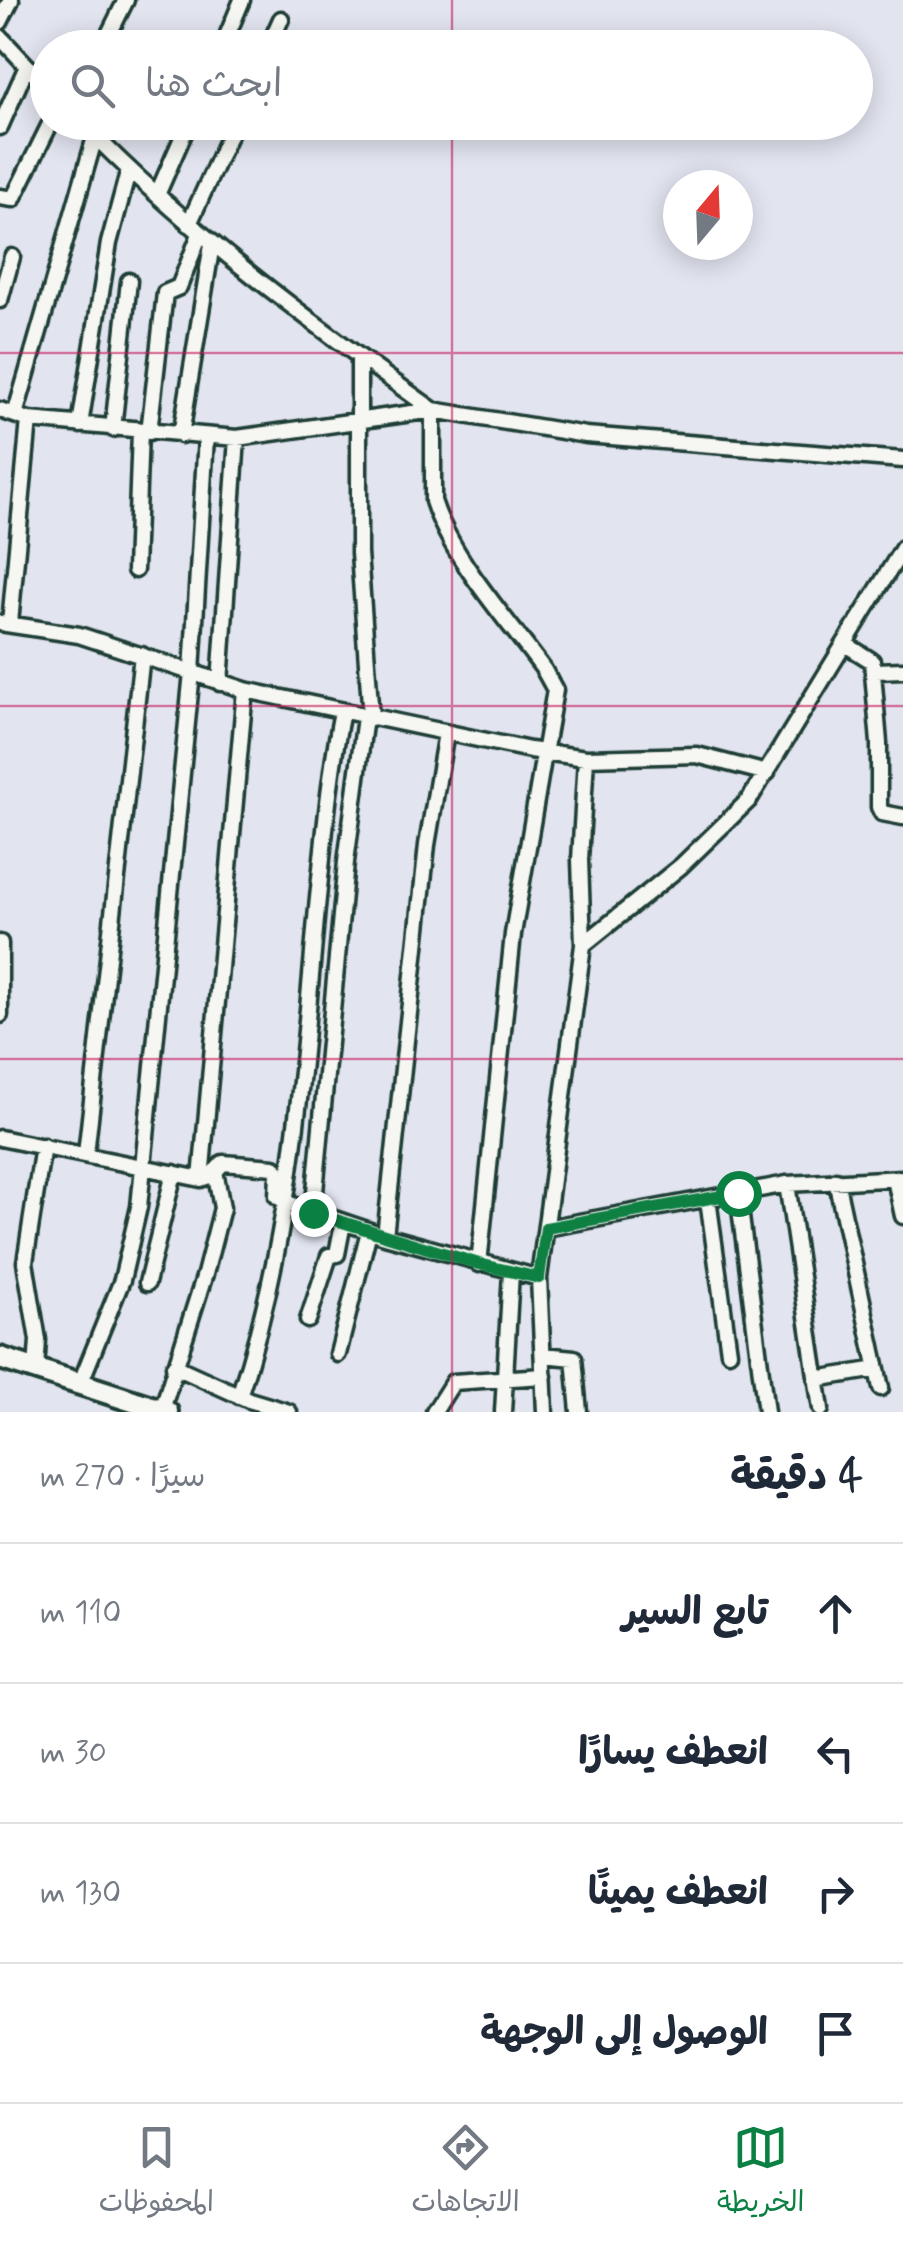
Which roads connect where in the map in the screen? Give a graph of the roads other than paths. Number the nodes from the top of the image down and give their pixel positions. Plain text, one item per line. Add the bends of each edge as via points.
1 (11, 0) edge
2 (126, 0) edge
3 (242, 0) edge
4 (281, 20) dead end
5 (0, 22) edge
6 (111, 30) edge
7 (230, 30) edge
8 (276, 30) edge
9 (0, 37) edge
10 (27, 66) junction
11 (30, 69) edge
12 (0, 127) edge
13 (42, 140) edge
14 (94, 140) edge
15 (98, 140) edge
16 (181, 140) edge
17 (229, 140) edge
18 (129, 169) junction
19 (157, 195) junction
20 (0, 197) edge
21 (200, 234) junction
22 (12, 257) dead end
23 (129, 280) dead end
24 (0, 300) edge
25 (358, 356) junction
26 (0, 410) edge
27 (433, 410) junction
28 (22, 417) junction
29 (356, 420) junction
30 (80, 425) junction
31 (114, 428) junction
32 (144, 432) junction
33 (181, 435) junction
34 (206, 437) junction
35 (238, 438) junction
36 (903, 460) edge
37 (903, 548) edge
38 (136, 570) dead end
39 (5, 623) edge
40 (845, 644) junction
41 (142, 655) junction
42 (903, 670) edge
43 (874, 671) junction
44 (192, 672) junction
45 (220, 683) junction
46 (245, 690) junction
47 (342, 711) junction
48 (368, 718) junction
49 (446, 733) junction
50 (544, 752) junction
51 (586, 758) junction
52 (767, 772) junction
53 (903, 817) edge
54 (0, 943) edge
55 (583, 945) junction
56 (0, 1015) edge
57 (0, 1138) edge
58 (42, 1146) junction
59 (86, 1154) junction
60 (142, 1166) junction
61 (174, 1173) junction
62 (208, 1175) junction
63 (899, 1179) edge
64 (836, 1180) junction
65 (787, 1184) junction
66 (738, 1193) junction
67 (708, 1198) junction
68 (287, 1203) junction
69 (313, 1213) junction
70 (903, 1216) edge
71 (344, 1223) junction
72 (546, 1228) junction
73 (369, 1231) junction
74 (385, 1236) junction
75 (479, 1264) junction
76 (512, 1272) junction
77 (539, 1278) junction
78 (147, 1283) dead end
79 (308, 1320) dead end
80 (729, 1352) dead end
81 (338, 1354) dead end
82 (543, 1355) junction
83 (0, 1358) edge
84 (174, 1366) junction
85 (876, 1369) junction
86 (36, 1370) junction
87 (544, 1376) junction
88 (816, 1379) junction
89 (506, 1381) junction
90 (80, 1384) junction
91 (881, 1388) dead end
92 (240, 1396) junction
93 (820, 1409) dead end
94 (165, 1411) edge
95 (289, 1412) edge
96 (434, 1412) edge
97 (503, 1412) edge
98 (545, 1412) edge
99 (580, 1412) edge
100 (766, 1412) edge

1 - 5 street
2 - 6 street
3 - 7 street
4 - 8 street
9 - 10 street
10 - 11 street
10 - 12 street
13 - 20 street via 13,200
14 - 28 street
15 - 18 street
16 - 19 street
17 - 21 street
18 - 19 street
18 - 30 street via 109,243
19 - 21 street
21 - 25 street
21 - 32 street via 178,287 164,293
21 - 33 street
22 - 24 street
23 - 31 street
25 - 27 street
25 - 29 street
26 - 28 street
27 - 29 street
27 - 36 street via 586,435
27 - 50 street via 432,501 462,558 555,690
28 - 30 street
28 - 39 street
29 - 35 street
29 - 48 street
30 - 31 street
31 - 32 street
32 - 33 street
32 - 38 street
33 - 34 street
34 - 35 street
34 - 44 street
35 - 45 street
37 - 40 street
39 - 41 street via 67,632
40 - 43 street via 868,658
40 - 52 street
41 - 44 street
41 - 59 street
42 - 43 street
43 - 53 street via 879,807
44 - 45 street
44 - 60 street
45 - 46 street
46 - 47 street
46 - 62 street
47 - 48 street
47 - 68 street via 324,811
48 - 49 street
48 - 69 street via 346,862
49 - 50 street
49 - 74 street via 427,845
50 - 51 street
50 - 75 street via 513,934
51 - 52 street via 683,754
51 - 55 street
52 - 55 street via 740,811
54 - 56 street
55 - 72 street
57 - 58 street
58 - 59 street
58 - 86 street via 25,1262 38,1340
59 - 60 street
60 - 61 street
60 - 90 street via 128,1260
61 - 62 street
61 - 78 street
62 - 68 street via 224,1163 274,1167 277,1196
62 - 84 street via 222,1208
63 - 64 street
63 - 70 street
64 - 65 street
64 - 85 street
65 - 66 street
65 - 88 street
66 - 67 street
66 - 100 street
67 - 72 street
67 - 80 street
68 - 69 street
68 - 92 street
69 - 71 street
71 - 73 street
71 - 79 street
72 - 77 street
73 - 74 street
73 - 81 street
74 - 75 street
75 - 76 street
76 - 77 street
76 - 89 street
77 - 82 street
82 - 87 street
82 - 99 street via 574,1358
83 - 86 street
84 - 92 street
84 - 94 street
85 - 88 street
85 - 91 street
86 - 90 street
87 - 89 street
87 - 98 street
88 - 93 street
89 - 96 street via 453,1382
89 - 97 street
90 - 94 street
92 - 95 street

